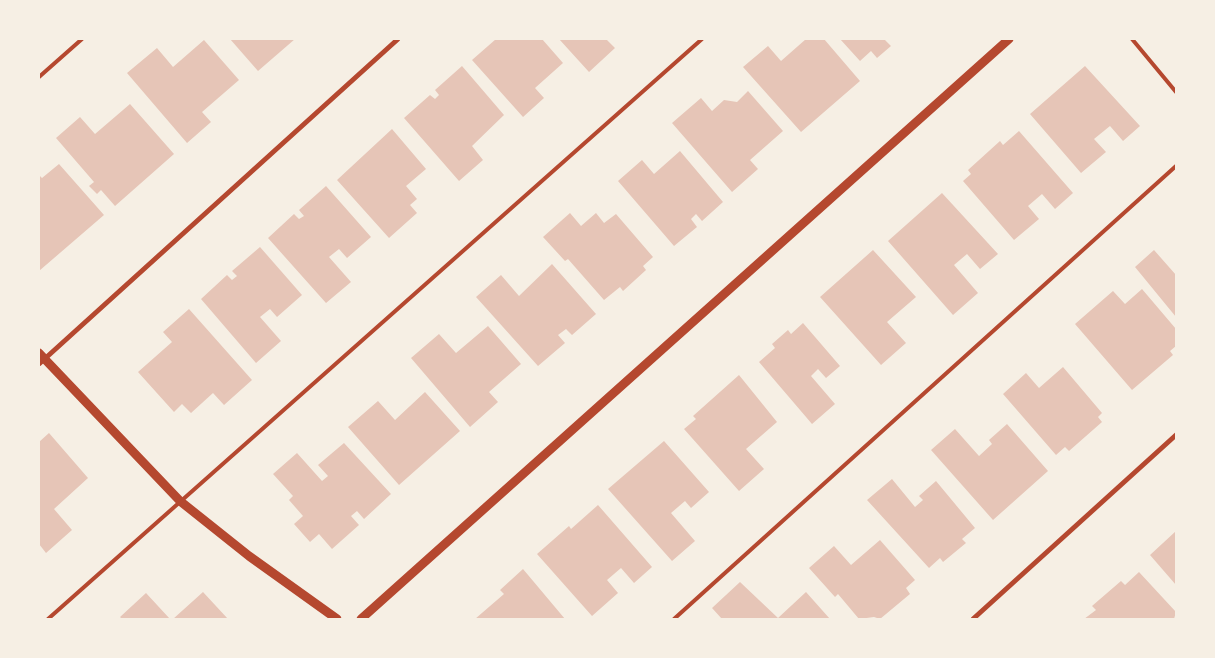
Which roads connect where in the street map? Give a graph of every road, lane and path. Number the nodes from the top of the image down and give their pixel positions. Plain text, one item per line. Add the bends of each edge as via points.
1 (82, 39) edge
2 (398, 39) edge
3 (702, 39) edge
4 (1009, 39) edge
5 (1132, 39) edge
6 (39, 77) edge
7 (1176, 92) edge
8 (1176, 166) edge
9 (41, 359) edge
10 (1176, 435) edge
11 (180, 501) junction
12 (48, 619) edge
13 (337, 619) edge
14 (361, 619) edge
15 (674, 619) edge
16 (973, 619) edge

1 - 6 lane
2 - 9 street
3 - 11 lane
4 - 14 street
5 - 7 lane
8 - 15 lane
9 - 11 street
10 - 16 street
11 - 12 lane
11 - 13 street via 249,556

